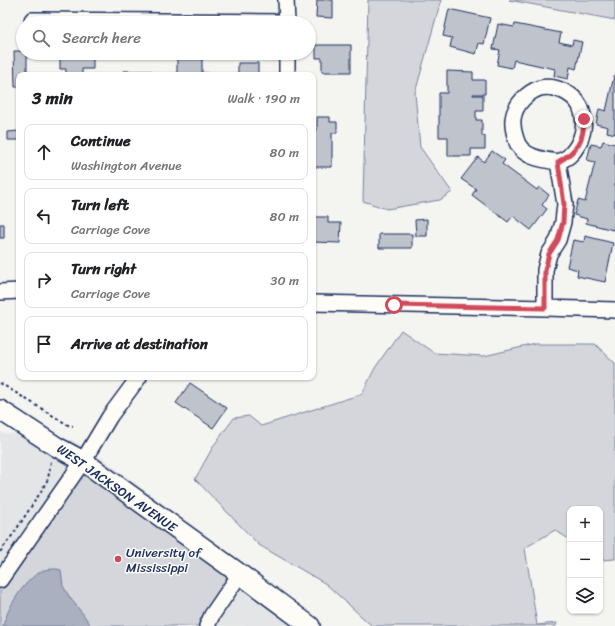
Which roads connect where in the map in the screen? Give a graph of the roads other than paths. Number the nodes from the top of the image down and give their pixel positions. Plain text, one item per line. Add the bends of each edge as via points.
1 (286, 0) edge
2 (286, 16) edge
3 (287, 60) edge
4 (287, 72) edge
5 (558, 162) junction
6 (16, 291) edge
7 (0, 292) edge
8 (316, 303) edge
9 (545, 308) junction
10 (615, 310) edge
11 (137, 380) edge
12 (0, 410) edge
13 (82, 461) junction
14 (240, 574) junction
15 (0, 580) edge
16 (207, 626) edge
17 (310, 626) edge

1 - 2 street
3 - 4 street
5 - 5 street via 568,156 578,144 584,131 584,119 580,106 571,96 561,90 540,88 526,95 517,105 513,117 516,142 524,152 537,158
5 - 9 street via 564,204 563,222 545,270
6 - 7 street
8 - 9 street
9 - 10 street
11 - 13 street via 110,416
12 - 13 main road, WEST JACKSON AVENUE
13 - 14 main road, WEST JACKSON AVENUE
13 - 15 street
14 - 16 street
14 - 17 main road, WEST JACKSON AVENUE

